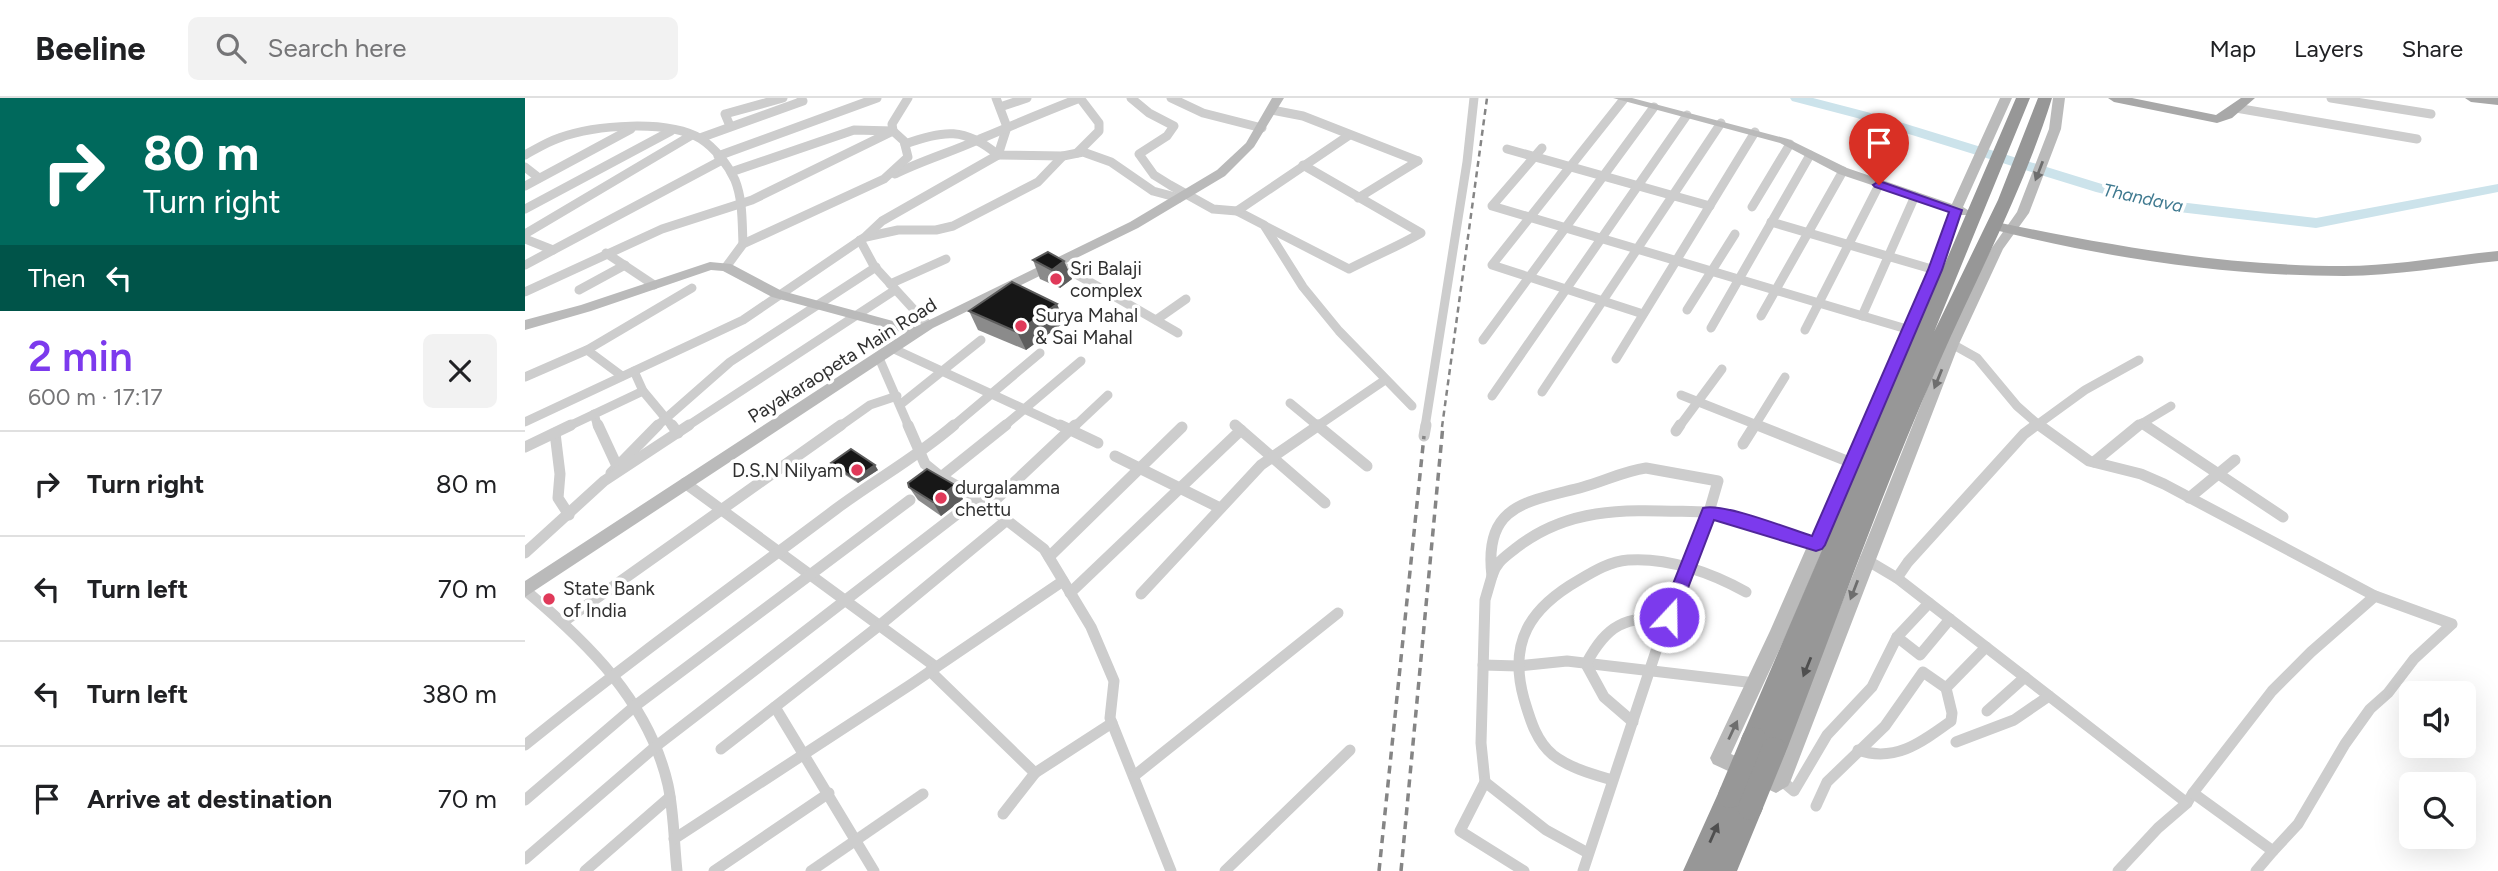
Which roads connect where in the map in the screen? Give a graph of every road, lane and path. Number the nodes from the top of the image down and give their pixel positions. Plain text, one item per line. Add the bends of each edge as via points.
1 (783, 98) edge
2 (801, 98) edge
3 (877, 98) edge
4 (908, 98) edge
5 (996, 98) edge
6 (1027, 98) edge
7 (1080, 98) edge
8 (1131, 98) edge
9 (1171, 98) edge
10 (1475, 98) edge
11 (2007, 98) edge
12 (2023, 98) edge
13 (2045, 98) edge
14 (2059, 98) edge
15 (2114, 98) edge
16 (2249, 98) edge
17 (2331, 98) edge
18 (2471, 98) edge
19 (1621, 99) edge
20 (2498, 101) edge
21 (1275, 104) edge
22 (1000, 107) junction
23 (1654, 107) junction
24 (2236, 108) junction
25 (2431, 114) dead end
26 (1687, 115) junction
27 (2008, 115) junction
28 (1721, 123) junction
29 (1007, 125) junction
30 (730, 126) junction
31 (632, 128) junction
32 (1262, 128) junction
33 (673, 130) junction
34 (893, 131) junction
35 (1755, 132) junction
36 (1348, 136) junction
37 (696, 137) junction
38 (2417, 139) dead end
39 (979, 140) junction
40 (905, 144) junction
41 (1790, 144) junction
42 (1542, 148) dead end
43 (1507, 149) dead end
44 (1077, 153) junction
45 (525, 155) edge
46 (998, 155) junction
47 (1810, 155) junction
48 (1063, 156) junction
49 (1535, 156) junction
50 (720, 158) junction
51 (1303, 165) junction
52 (1570, 166) junction
53 (525, 167) edge
54 (1843, 171) junction
55 (731, 172) junction
56 (1604, 176) junction
57 (539, 178) junction
58 (884, 179) junction
59 (1879, 185) junction
60 (525, 186) edge
61 (1638, 186) junction
62 (1184, 195) junction
63 (1673, 195) junction
64 (1915, 196) junction
65 (1358, 198) junction
66 (1969, 203) junction
67 (740, 204) junction
68 (1710, 206) junction
69 (1752, 207) dead end
70 (525, 209) edge
71 (1237, 211) junction
72 (1530, 217) junction
73 (1771, 222) junction
74 (1264, 225) junction
75 (2002, 227) junction
76 (1566, 228) junction
77 (1809, 233) junction
78 (1735, 234) dead end
79 (525, 237) edge
80 (862, 238) junction
81 (1602, 238) junction
82 (743, 244) junction
83 (1849, 245) junction
84 (1638, 249) junction
85 (553, 250) junction
86 (606, 253) junction
87 (2498, 256) edge
88 (1888, 257) junction
89 (946, 259) dead end
90 (1676, 260) junction
91 (1057, 263) junction
92 (525, 265) edge
93 (625, 265) junction
94 (726, 267) junction
95 (876, 267) junction
96 (1935, 270) junction
97 (1712, 272) junction
98 (1529, 277) junction
99 (1738, 281) junction
100 (655, 285) junction
101 (893, 287) junction
102 (692, 288) dead end
103 (1566, 289) junction
104 (579, 290) dead end
105 (1776, 291) junction
106 (525, 292) edge
107 (777, 294) junction
108 (1186, 299) dead end
109 (1603, 301) junction
110 (1820, 303) junction
111 (819, 304) junction
112 (1687, 310) dead end
113 (1643, 314) junction
114 (858, 315) junction
115 (1761, 316) dead end
116 (1863, 316) junction
117 (1156, 320) junction
118 (526, 325) edge
119 (1711, 328) dead end
120 (923, 329) junction
121 (1805, 330) dead end
122 (1910, 330) junction
123 (1178, 333) dead end
124 (981, 340) dead end
125 (1483, 340) dead end
126 (1952, 344) junction
127 (894, 349) junction
128 (587, 350) junction
129 (1040, 354) dead end
130 (879, 358) junction
131 (1616, 359) dead end
132 (2139, 360) dead end
133 (1081, 361) dead end
134 (1722, 369) dead end
135 (634, 371) junction
136 (943, 371) junction
137 (622, 376) junction
138 (525, 377) edge
139 (1785, 377) dead end
140 (1385, 380) junction
141 (643, 391) junction
142 (991, 393) junction
143 (1542, 393) dead end
144 (1108, 395) dead end
145 (1681, 395) dead end
146 (1492, 396) dead end
147 (899, 400) junction
148 (1698, 402) junction
149 (1290, 403) dead end
150 (1412, 406) dead end
151 (2171, 406) dead end
152 (1026, 410) junction
153 (594, 414) junction
154 (665, 418) junction
155 (525, 422) edge
156 (2141, 423) junction
157 (1755, 425) junction
158 (1319, 426) junction
159 (2040, 426) junction
160 (1182, 427) dead end
161 (1073, 431) junction
162 (1676, 431) dead end
163 (555, 433) junction
164 (678, 433) junction
165 (1424, 436) dead end
166 (1098, 443) dead end
167 (1743, 444) dead end
168 (525, 447) edge
169 (921, 453) junction
170 (1115, 456) dead end
171 (1274, 457) junction
172 (2235, 460) dead end
173 (2094, 462) junction
174 (1851, 463) junction
175 (617, 466) junction
176 (1367, 466) dead end
177 (1139, 468) junction
178 (2217, 473) junction
179 (941, 477) junction
180 (604, 481) junction
181 (685, 483) junction
182 (1179, 488) junction
183 (2189, 498) junction
184 (910, 500) dead end
185 (983, 502) junction
186 (1325, 503) dead end
187 (1220, 508) junction
188 (721, 511) junction
189 (1709, 512) junction
190 (569, 515) junction
191 (2283, 517) dead end
192 (1007, 520) junction
193 (1816, 545) junction
194 (525, 553) edge
195 (777, 554) junction
196 (1049, 557) junction
197 (1865, 559) junction
198 (1688, 566) junction
199 (810, 576) junction
200 (1492, 576) junction
201 (1897, 578) junction
202 (1063, 581) junction
203 (525, 590) edge
204 (1745, 592) dead end
205 (1070, 593) junction
206 (1141, 594) dead end
207 (2375, 596) junction
208 (846, 599) junction
209 (1929, 603) junction
210 (1338, 613) dead end
211 (1669, 617) junction
212 (1949, 619) junction
213 (563, 622) junction
214 (880, 625) junction
215 (1897, 637) junction
216 (1986, 648) junction
217 (1920, 654) junction
218 (1586, 664) junction
219 (1483, 665) junction
220 (1518, 666) junction
221 (933, 669) junction
222 (1650, 670) junction
223 (1923, 672) junction
224 (613, 674) junction
225 (2025, 677) junction
226 (1755, 683) junction
227 (1946, 688) junction
228 (2049, 696) junction
229 (635, 706) junction
230 (775, 707) junction
231 (1987, 711) dead end
232 (1633, 722) junction
233 (1112, 723) junction
234 (1956, 742) dead end
235 (1764, 744) junction
236 (525, 745) edge
237 (655, 747) junction
238 (721, 749) dead end
239 (1350, 750) dead end
240 (1858, 750) junction
241 (805, 754) junction
242 (1035, 773) junction
243 (1134, 776) junction
244 (1612, 780) junction
245 (1781, 780) junction
246 (1485, 782) junction
247 (829, 793) junction
248 (923, 794) dead end
249 (670, 797) junction
250 (2190, 798) junction
251 (525, 800) edge
252 (1740, 802) junction
253 (1816, 806) dead end
254 (1003, 814) dead end
255 (674, 839) junction
256 (857, 840) junction
257 (2273, 851) junction
258 (1588, 853) junction
259 (525, 859) edge
260 (585, 871) edge
261 (677, 871) edge
262 (714, 871) edge
263 (811, 871) edge
264 (874, 871) edge
265 (1171, 871) edge
266 (1225, 871) edge
267 (1524, 871) edge
268 (1583, 871) edge
269 (1697, 871) edge
270 (1723, 871) edge
271 (2118, 871) edge
272 (2256, 871) edge

1 - 30 street via 726,114
2 - 30 street via 803,101
3 - 50 street via 833,111
4 - 34 street via 892,124
5 - 22 street
6 - 22 street
7 - 29 street
7 - 44 street via 1099,131
8 - 62 street via 1174,126 1139,158 1154,175
9 - 32 street via 1203,113
10 - 165 street
11 - 27 street
12 - 27 highway
13 - 75 highway via 2005,204
14 -> 75 street via 2055,129 2023,213
15 - 24 main road via 2208,118 2223,118
16 - 24 main road
17 - 25 street
18 - 20 main road
19 - 23 street
19 - 52 street
21 - 32 street, Payakaraopeta Main Road
21 - 36 street
22 - 29 street
23 - 26 street
23 - 56 street
24 - 38 street
26 - 28 street
26 - 61 street
27 - 66 highway
28 - 35 street
28 - 63 street
29 - 39 street
29 - 46 street
30 - 37 street
31 - 33 street
31 - 45 street via 561,137
31 - 57 street
32 - 62 street, Payakaraopeta Main Road via 1221,173
33 - 37 street
33 - 70 street
34 - 40 street
34 - 55 street via 854,130
34 - 67 street
35 - 41 street
35 - 68 street
36 - 51 street
36 - 65 street via 1418,161
37 - 50 street
37 - 79 street
39 - 40 street via 949,131
39 - 46 street
39 - 58 street
40 - 58 street via 908,157
41 - 47 street
41 - 69 street
42 - 49 street
43 - 49 street
44 - 48 street
44 - 62 street via 1111,162 1153,191
46 - 48 street
46 - 80 street via 882,221
47 - 54 street
47 - 73 street
48 - 80 street via 1056,168 1032,186 953,226
49 - 52 street
49 - 72 street via 1492,206
50 - 55 street
50 - 85 street
51 - 65 street
51 - 71 street
52 - 56 street
52 - 72 street
53 - 57 street
54 - 59 street
54 - 77 street
55 - 67 street
56 - 61 street
56 - 76 street
57 - 60 street
58 - 82 street
59 - 64 street
59 - 83 street
61 - 63 street
61 - 81 street
62 - 71 street via 1213,209
62 - 91 street, Payakaraopeta Main Road
63 - 68 street
63 - 84 street
64 - 66 street
64 - 88 street
65 - 74 street via 1421,233 1349,268
66 - 96 street
66 - 235 highway
67 - 82 street
67 - 86 street
68 - 90 street
71 - 74 street
72 - 76 street
72 - 98 street via 1492,265
73 - 77 street
73 - 99 street
74 - 140 street via 1303,287
75 - 87 main road via 2202,264 2346,271
75 - 126 street
75 -> 235 highway via 1928,366
76 - 81 street
76 - 98 street
77 - 83 street
77 - 105 street
78 - 97 street
79 - 85 street
80 - 95 street
80 - 107 street
81 - 84 street
81 - 103 street
82 - 94 street
83 - 88 street
83 - 110 street
84 - 90 street
84 - 109 street
85 - 92 street
86 - 93 street
86 - 106 street
88 - 96 street
88 - 116 street
89 - 101 street
90 - 97 street
90 - 113 street
91 - 117 street
91 - 120 street, Payakaraopeta Main Road
93 - 100 street
93 - 104 street
94 - 100 street via 710,266
94 - 107 street
95 - 101 street
95 - 111 street
96 - 122 street
97 - 99 street
97 - 112 street
98 - 103 street
98 - 125 street
99 - 105 street
99 - 119 street
100 - 118 street
101 - 114 street
101 - 120 street
102 - 128 street
103 - 109 street
103 - 146 street
105 - 110 street
105 - 115 street
107 - 111 street
107 - 135 street via 743,320
108 - 117 street
109 - 113 street
109 - 143 street
110 - 116 street
110 - 121 street
111 - 114 street
111 - 154 street via 730,362
113 - 131 street
114 - 120 street
114 - 164 street
116 - 122 street
117 - 123 street
120 - 127 street, Payakaraopeta Main Road
122 - 174 street
124 - 136 street
126 - 159 street via 1977,358 2017,407
126 -> 197 street
127 - 130 street, Payakaraopeta Main Road
127 - 136 street
128 - 137 street
128 - 138 street
129 - 142 street
130 - 147 street
130 - 181 street, Payakaraopeta Main Road
132 - 159 street via 2085,390
133 - 152 street
134 - 148 street
135 - 137 street
135 - 141 street
136 - 142 street
136 - 147 street
137 - 155 street
139 - 157 street
140 - 150 street
140 - 158 street
141 - 153 street
141 - 154 street
142 - 152 street
142 - 169 street
144 - 161 street
145 - 148 street
147 - 169 street
147 - 188 street via 870,405
148 - 157 street
148 - 162 street
149 - 158 street
151 - 156 street
152 - 161 street
152 - 179 street
153 - 163 street
153 - 175 street
154 - 164 street
154 - 175 street
156 - 173 street
156 - 178 street
157 - 167 street
157 - 174 street
158 - 171 street
158 - 176 street
159 - 173 street
159 - 201 street via 2024,434
160 - 177 street
161 - 166 street
161 - 185 street
163 - 168 street
163 - 190 street via 558,498
164 - 180 street
169 - 179 street via 925,464
169 - 195 street
170 - 177 street
171 - 182 street via 1238,427
171 - 186 street
171 - 187 street
172 - 178 street
173 - 183 street via 2141,474
174 - 193 street
175 - 180 street
177 - 182 street
177 - 196 street
178 - 183 street
178 - 191 street
179 - 185 street
180 - 190 street
181 - 188 street
181 - 203 street, Payakaraopeta Main Road
182 - 187 street
182 - 205 street
183 - 207 street
184 - 199 street
185 - 192 street
185 - 208 street
187 - 206 street
188 - 195 street
188 - 213 street
189 - 193 street
189 - 198 street
189 - 200 street via 1602,511 1562,521 1528,539 1495,565
189 - 200 street via 1718,481 1652,468 1553,495 1517,508 1497,524 1487,558
190 - 194 street
192 - 196 street
192 - 214 street
193 - 226 street
195 - 199 street
195 - 224 street
196 - 202 street
197 - 201 street
197 -> 245 street
198 - 204 street via 1714,574
198 - 211 street
198 - 220 street via 1629,560 1594,571 1553,593 1531,617
199 - 208 street
199 - 229 street
200 - 219 street via 1485,600
201 - 209 street
202 - 205 street
202 - 221 street
203 - 213 street
205 - 233 street via 1091,627 1114,681
207 - 250 street via 2270,694 2231,738
207 - 257 street via 2452,624 2370,709 2298,824
208 - 214 street
208 - 237 street
209 - 212 street
209 - 215 street
210 - 243 street
211 - 218 street via 1634,617 1615,625 1598,640
211 - 222 street
212 - 216 street
212 - 217 street
213 - 224 street
214 - 221 street
214 - 230 street
215 - 217 street
215 - 245 street via 1873,687 1827,735 1794,791
216 - 225 street
216 - 227 street
217 - 223 street
218 - 220 street via 1567,661
218 - 222 street
218 - 232 street via 1612,708
219 - 220 street
219 - 246 street
220 - 244 street via 1530,720 1546,748 1576,768
221 - 241 street
221 - 242 street
222 - 226 street
222 - 232 street
223 - 227 street
223 - 240 street via 1885,726
224 - 229 street
224 - 236 street
225 - 228 street
225 - 231 street
245 -> 226 street via 1776,783 1720,758
227 - 240 street via 1951,721 1907,751 1870,756
228 - 234 street via 2014,720
228 - 250 street
229 - 237 street
229 - 251 street
230 - 238 street
230 - 241 street
232 - 244 street
233 - 242 street
233 - 243 street
235 - 252 highway, bridge
237 - 249 street
237 - 259 street
239 - 266 street
240 - 253 street via 1828,782
241 - 247 street
241 - 255 street
242 - 254 street
243 - 265 street
244 - 258 street
246 - 258 street via 1546,830
246 - 267 street via 1460,831
247 - 256 street
247 - 262 street
248 - 256 street
249 - 255 street
249 - 260 street
250 - 257 street
250 - 271 street
269 -> 252 highway
252 - 270 highway
255 - 261 street
256 - 263 street
256 - 264 street
257 - 272 street
258 - 268 street

